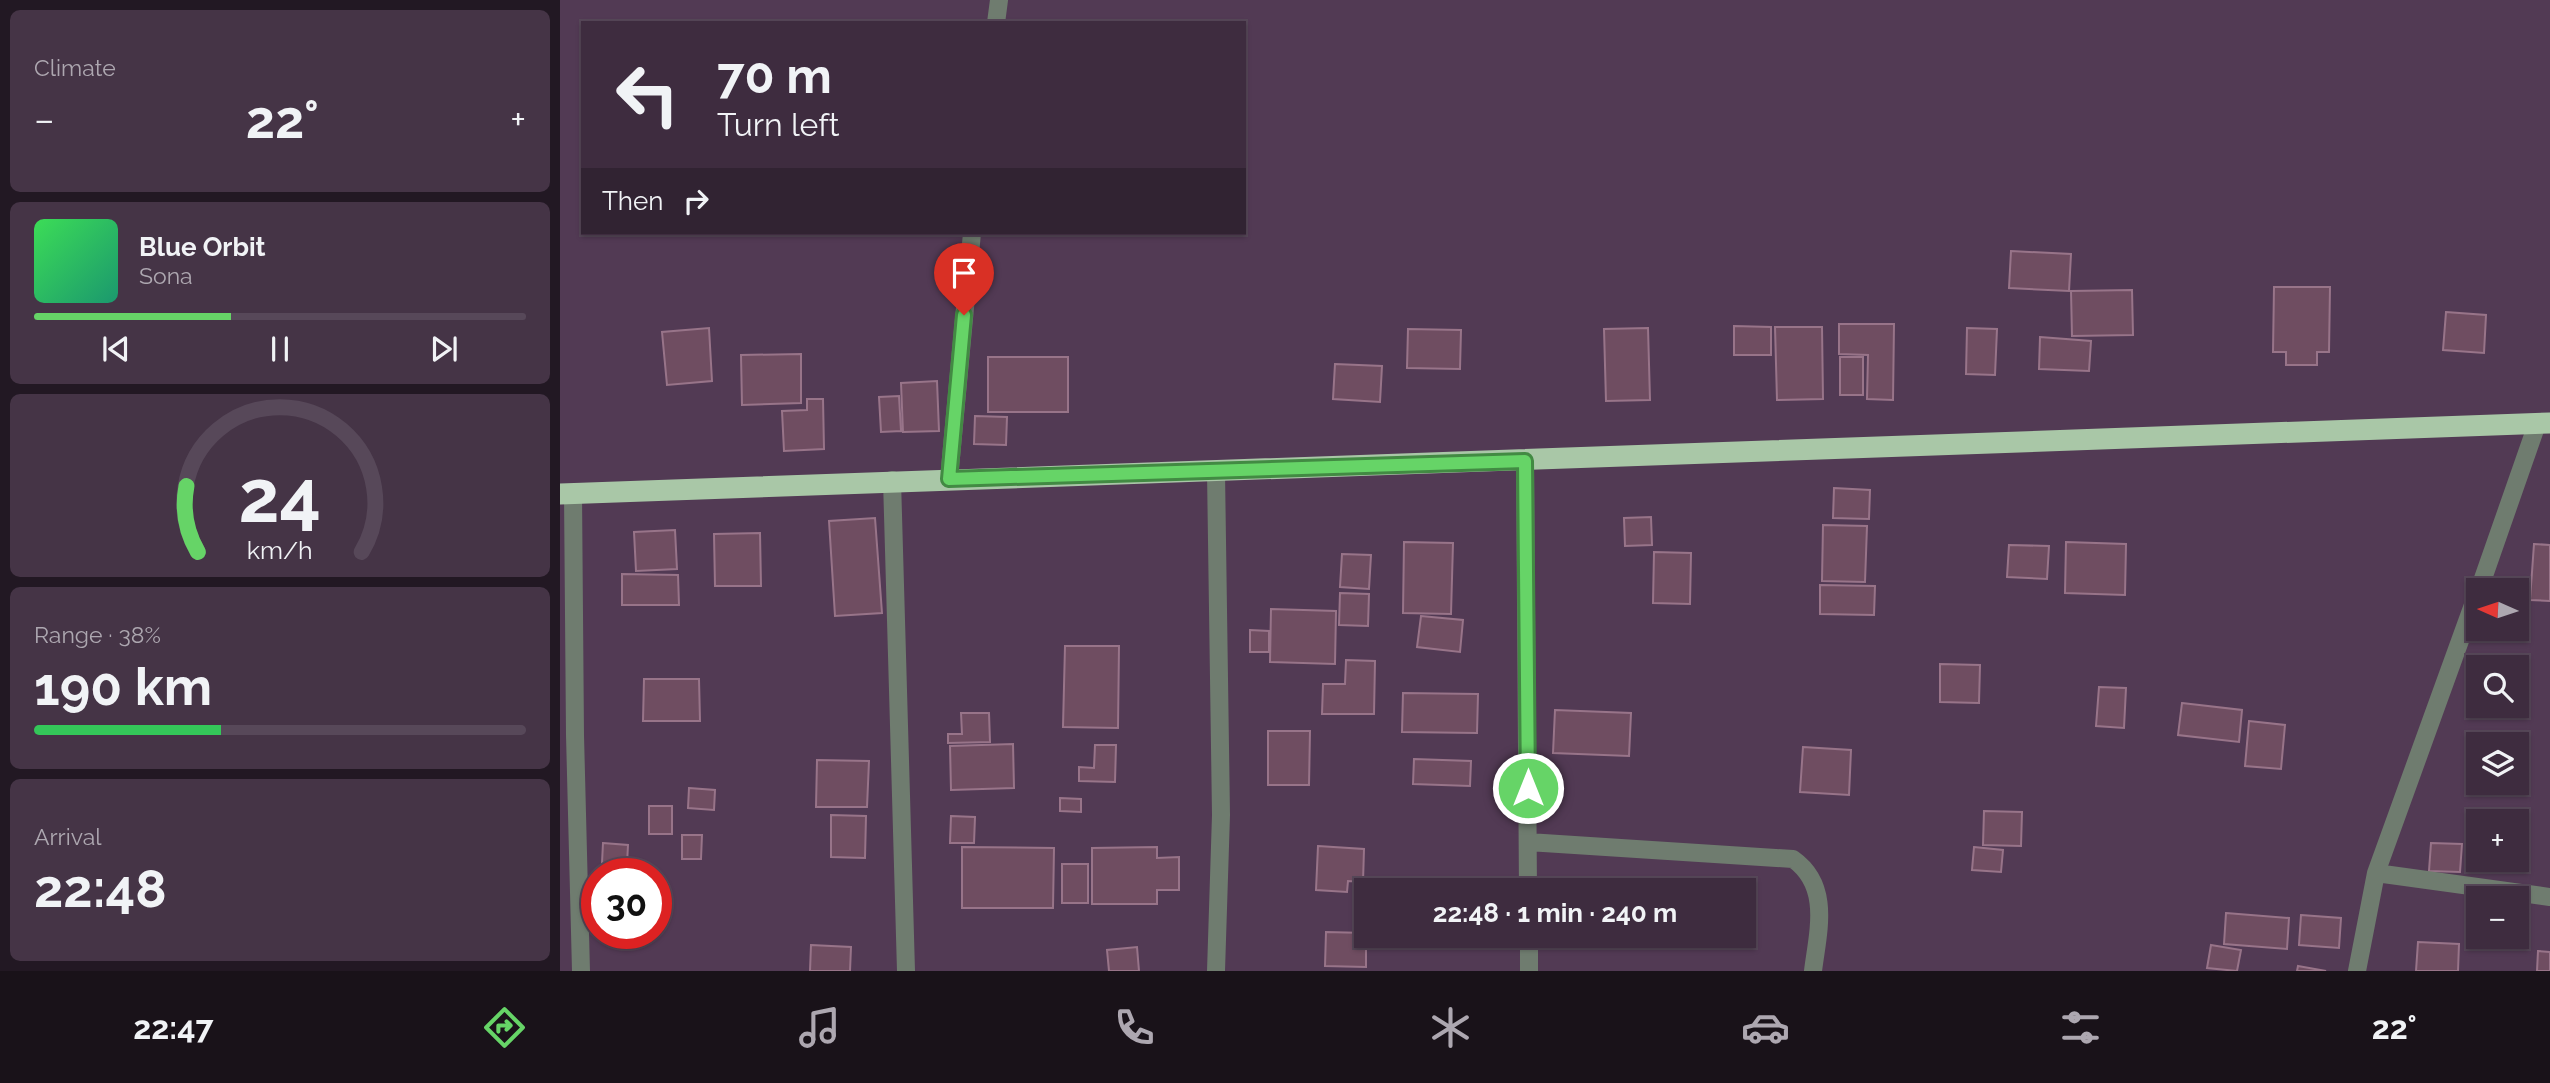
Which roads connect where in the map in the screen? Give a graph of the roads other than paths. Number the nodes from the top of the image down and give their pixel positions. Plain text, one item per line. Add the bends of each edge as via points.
1 (999, 0) edge
2 (996, 21) edge
3 (972, 235) edge
4 (2543, 423) edge
5 (1525, 461) junction
6 (1216, 472) junction
7 (949, 479) junction
8 (892, 480) junction
9 (567, 494) edge
10 (2483, 578) edge
11 (2466, 624) edge
12 (1528, 842) junction
13 (2376, 873) junction
14 (1528, 878) edge
15 (2550, 898) edge
16 (1528, 948) edge
17 (581, 971) edge
18 (906, 971) edge
19 (1216, 971) edge
20 (1529, 971) edge
21 (1813, 971) edge
22 (2357, 971) edge

1 - 2 street
3 - 7 street
4 - 5 highway
4 - 10 street
5 - 6 highway
5 - 12 street
6 - 7 highway
6 - 19 street via 1221,815
7 - 8 highway
8 - 9 highway
8 - 18 street
9 - 17 street
11 - 13 street
12 - 14 street
12 - 21 street via 1793,859 1807,869 1818,890 1821,907
13 - 15 street
13 - 22 street
16 - 20 street

